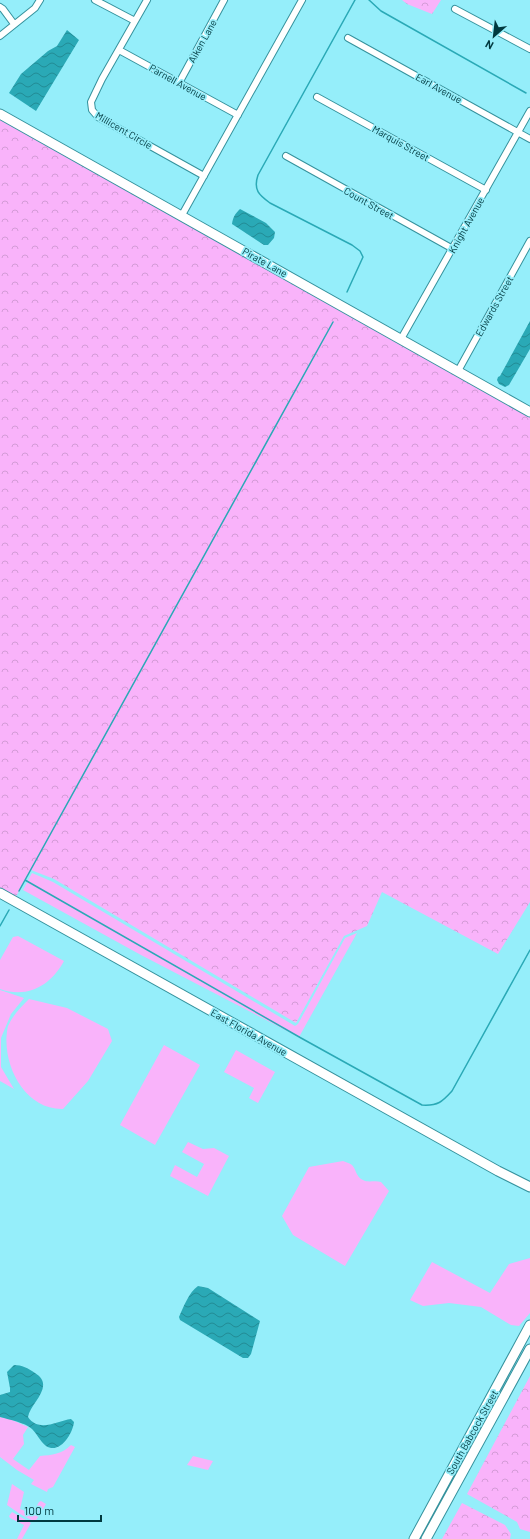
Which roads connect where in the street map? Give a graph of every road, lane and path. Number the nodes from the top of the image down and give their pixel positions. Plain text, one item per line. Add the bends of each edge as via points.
1 (40, 0) edge
2 (95, 0) edge
3 (147, 0) edge
4 (224, 0) edge
5 (302, 0) edge
6 (0, 7) edge
7 (455, 9) dead end
8 (135, 21) junction
9 (14, 24) junction
10 (0, 36) edge
11 (348, 38) dead end
12 (530, 49) edge
13 (119, 50) junction
14 (179, 83) junction
15 (317, 97) dead end
16 (530, 111) edge
17 (0, 114) edge
18 (238, 115) junction
19 (518, 132) junction
20 (530, 139) edge
21 (286, 156) dead end
22 (204, 176) junction
23 (486, 190) junction
24 (182, 215) junction
25 (530, 241) edge
26 (453, 249) junction
27 (401, 339) junction
28 (458, 371) junction
29 (530, 412) edge
30 (0, 892) edge
31 (498, 1171) junction
32 (530, 1187) edge
33 (530, 1192) edge
34 (530, 1326) edge
35 (530, 1349) edge
36 (414, 1539) edge
37 (426, 1539) edge

1 - 9 street via 35,8
2 - 8 street
3 - 8 street, Millicent Circle
4 - 14 street, Aiken Lane
5 - 18 street
6 - 9 street
7 - 12 street
8 - 13 street, Millicent Circle
9 - 10 street
11 - 19 street, Earl Avenue
13 - 14 street, Parnell Avenue
13 - 22 street, Millicent Circle via 90,102 92,110 98,117
14 - 18 street, Parnell Avenue
15 - 23 street, Marquis Street
16 - 19 street, Knight Avenue
17 - 24 street, Pirate Lane
18 - 22 street
19 - 20 street, Earl Avenue
19 - 23 street, Knight Avenue
21 - 26 street, Count Street
22 - 24 street
23 - 26 street, Knight Avenue
24 - 27 street, Pirate Lane
25 - 28 street, Edwards Street
26 - 27 street, Knight Avenue
27 - 28 street, Pirate Lane
28 - 29 street, Pirate Lane
30 - 31 street, East Florida Avenue
31 - 32 street, East Florida Avenue
31 - 33 street, East Florida Avenue
34 - 36 street, South Babcock Street
35 - 37 street, South Babcock Street

